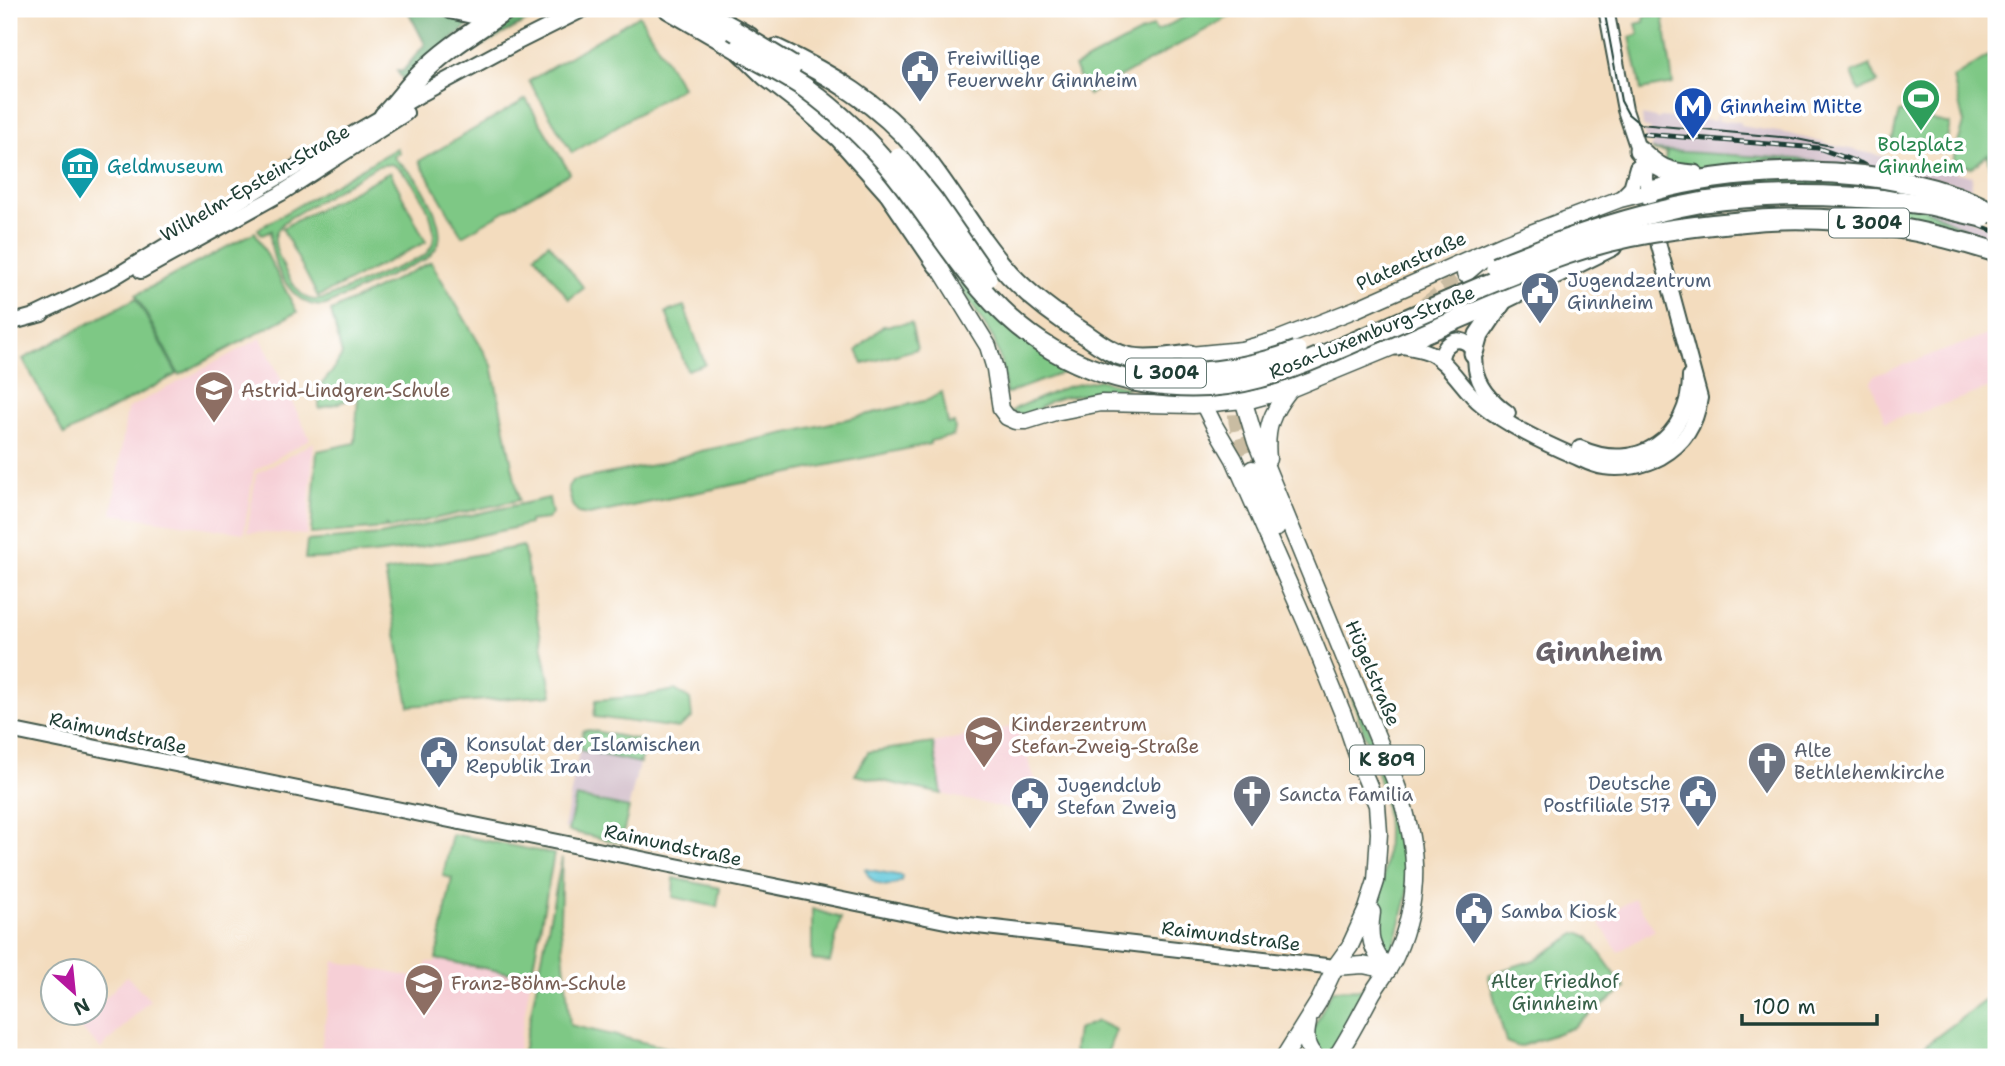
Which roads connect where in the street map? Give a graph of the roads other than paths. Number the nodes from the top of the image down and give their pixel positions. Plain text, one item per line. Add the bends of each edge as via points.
1 (453, 9) edge
2 (506, 9) edge
3 (584, 9) edge
4 (669, 9) edge
5 (698, 9) edge
6 (1606, 9) edge
7 (733, 30) junction
8 (738, 49) junction
9 (482, 61) junction
10 (384, 116) junction
11 (1638, 158) junction
12 (1712, 177) junction
13 (1648, 195) junction
14 (1620, 200) junction
15 (1996, 214) edge
16 (1996, 221) edge
17 (1628, 238) junction
18 (1505, 243) junction
19 (1996, 252) edge
20 (938, 265) joint
21 (1465, 274) tunnel mouth
22 (1502, 300) junction
23 (34, 316) junction
24 (9, 323) edge
25 (1397, 345) junction
26 (1474, 353) junction
27 (1207, 356) junction
28 (1441, 361) junction
29 (1689, 361) junction
30 (1132, 362) junction
31 (1290, 390) junction
32 (1243, 401) junction
33 (1101, 403) junction
34 (1155, 405) junction
35 (1204, 405) junction
36 (1214, 425) junction
37 (1252, 469) tunnel mouth
38 (1270, 475) junction
39 (9, 730) edge
40 (1377, 805) junction
41 (1375, 886) junction
42 (1335, 967) junction
43 (1388, 970) junction
44 (1310, 1017) junction
45 (1284, 1057) edge
46 (1316, 1057) edge
47 (1336, 1057) edge

1 - 2 highway via 485,15
2 - 10 highway via 419,75
3 - 9 main road, Wilhelm-Epstein-Straße
4 - 8 highway, Rosa-Luxemburg-Straße / L 3004
5 - 7 highway, Rosa-Luxemburg-Straße / L 3004
6 - 11 main road
7 - 16 highway, Rosa-Luxemburg-Straße / L 3004, bridge via 811,77 872,127 933,200 983,274 1032,322 1087,355 1158,373 1221,372 1270,361 1545,246 1681,206 1752,196 1850,196 1930,205
7 - 30 highway, bridge via 813,66 883,115 917,149 1010,275 1040,303
8 - 17 highway, Rosa-Luxemburg-Straße / L 3004, bridge via 802,86 862,135 979,288 1022,330 1065,357 1136,382 1201,387 1256,379 1521,271
8 - 20 highway, bridge via 853,152 884,186
9 - 10 main road, Wilhelm-Epstein-Straße
9 - 23 main road, Wilhelm-Epstein-Straße via 270,199 118,284
10 - 23 main road, Wilhelm-Epstein-Straße via 111,279
11 - 12 highway via 1664,170
11 - 13 main road
11 - 14 main road via 1631,188
12 - 13 highway
12 - 15 highway, bridge via 1815,172 1894,180 1952,195
13 - 14 main road, Platenstraße / K 809
13 - 29 main road
14 - 18 main road, Platenstraße / K 809
17 - 19 highway, Rosa-Luxemburg-Straße / L 3004, bridge via 1713,224 1802,218 1908,229
17 - 22 highway, bridge
18 - 21 main road, K 809
18 - 27 main road, Platenstraße / K 809 via 1333,319 1277,340
20 - 33 main road via 988,346 1007,417 1021,422
22 - 25 highway
22 - 26 highway via 1479,335
23 - 24 main road, Wilhelm-Epstein-Straße
25 - 28 main road
25 - 31 main road
26 - 28 main road via 1468,344 1455,340 1445,346
26 - 29 main road via 1479,379 1496,404 1591,454 1613,458 1649,450 1674,430 1686,406
27 - 30 highway
27 - 32 main road, Hügelstraße via 1231,365
27 - 35 main road, K 809 via 1210,365 1200,378
28 - 29 main road via 1496,415 1569,454 1614,467 1656,459 1693,428 1700,398
30 - 33 main road via 1135,382 1129,393
31 - 32 main road
31 - 38 main road, K 809 via 1269,425
32 - 35 main road
32 - 38 main road, Hügelstraße
33 - 34 main road
34 - 35 main road
34 - 36 main road
35 - 36 main road, K 809
36 - 40 main road, K 809 via 1287,578
37 - 40 main road, K 809 via 1348,700 1370,766
38 - 43 main road, Hügelstraße / K 809 via 1409,821 1415,860 1413,894 1406,927
39 - 42 main road, Raimundstraße via 960,924
40 - 41 main road, K 809
41 - 42 main road, K 809 via 1353,939
41 - 43 main road via 1370,940
42 - 43 main road via 1363,965
42 - 44 main road, K 809
43 - 47 main road, Hügelstraße / K 809
44 - 45 main road, K 809
44 - 46 main road via 1306,1040

